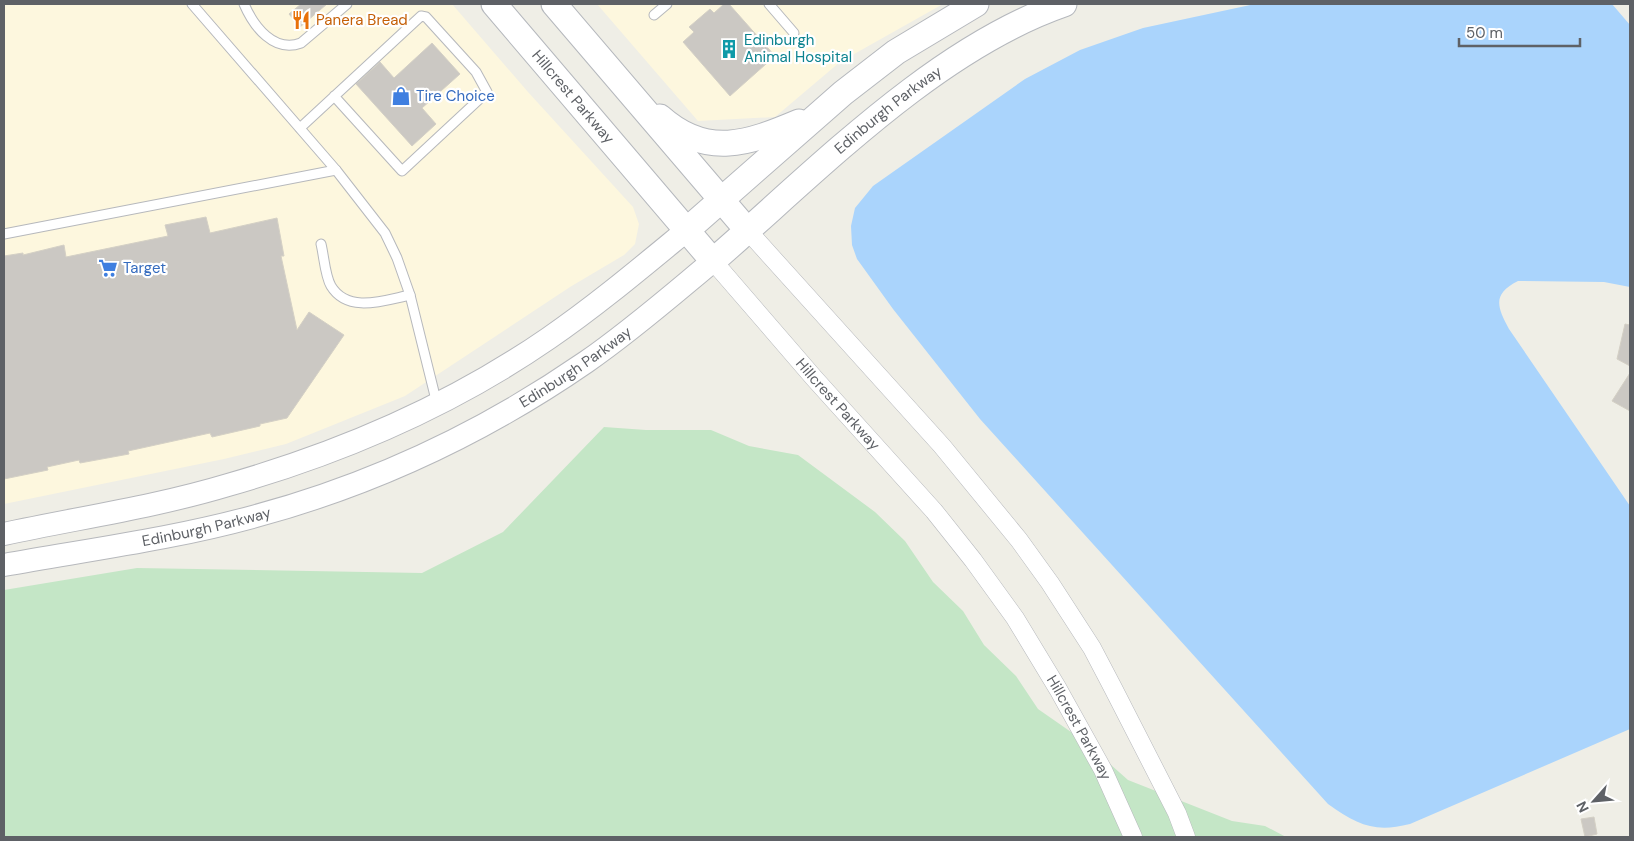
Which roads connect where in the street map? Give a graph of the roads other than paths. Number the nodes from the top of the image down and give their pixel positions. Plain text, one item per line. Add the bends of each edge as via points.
1 (192, 4) edge
2 (244, 4) edge
3 (347, 4) edge
4 (494, 4) edge
5 (554, 4) edge
6 (667, 4) edge
7 (769, 4) edge
8 (976, 4) edge
9 (1034, 4) edge
10 (1064, 4) edge
11 (654, 15) dead end
12 (1011, 27) junction
13 (794, 33) dead end
14 (622, 84) junction
15 (334, 96) junction
16 (816, 115) junction
17 (300, 128) junction
18 (336, 170) junction
19 (722, 200) junction
20 (687, 230) junction
21 (748, 230) junction
22 (4, 234) edge
23 (321, 244) dead end
24 (713, 261) junction
25 (410, 294) junction
26 (437, 404) junction
27 (4, 534) edge
28 (4, 565) edge
29 (1133, 837) edge
30 (1186, 837) edge

1 - 17 lane
2 - 3 lane via 269,38 284,47 301,43
4 - 20 main road, Hillcrest Parkway
5 - 14 main road
6 - 11 lane
7 - 13 lane
8 - 16 main road via 896,52
9 - 12 main road
10 - 12 main road, Edinburgh Parkway
12 - 21 main road, Edinburgh Parkway via 946,66 891,106
14 - 16 main road via 664,121 683,133 725,144 758,139
14 - 19 main road
15 - 15 lane via 420,16 426,17 476,72 487,92 402,172
15 - 17 lane
16 - 19 main road
17 - 18 lane
18 - 22 lane
18 - 25 lane via 384,233
19 - 20 main road
19 - 21 main road
20 - 24 main road, Hillcrest Parkway
20 - 26 street via 556,334
21 - 24 main road, Edinburgh Parkway
21 - 30 street via 942,446 1039,569 1092,648 1173,804
23 - 25 lane via 330,286 342,298 361,304
24 - 28 street, Edinburgh Parkway via 608,346 556,382 483,425 396,467 311,499 227,524
24 - 29 street, Hillcrest Parkway via 934,511 973,560 1015,618 1058,689 1102,770
25 - 26 lane
26 - 27 street via 366,436 227,486

